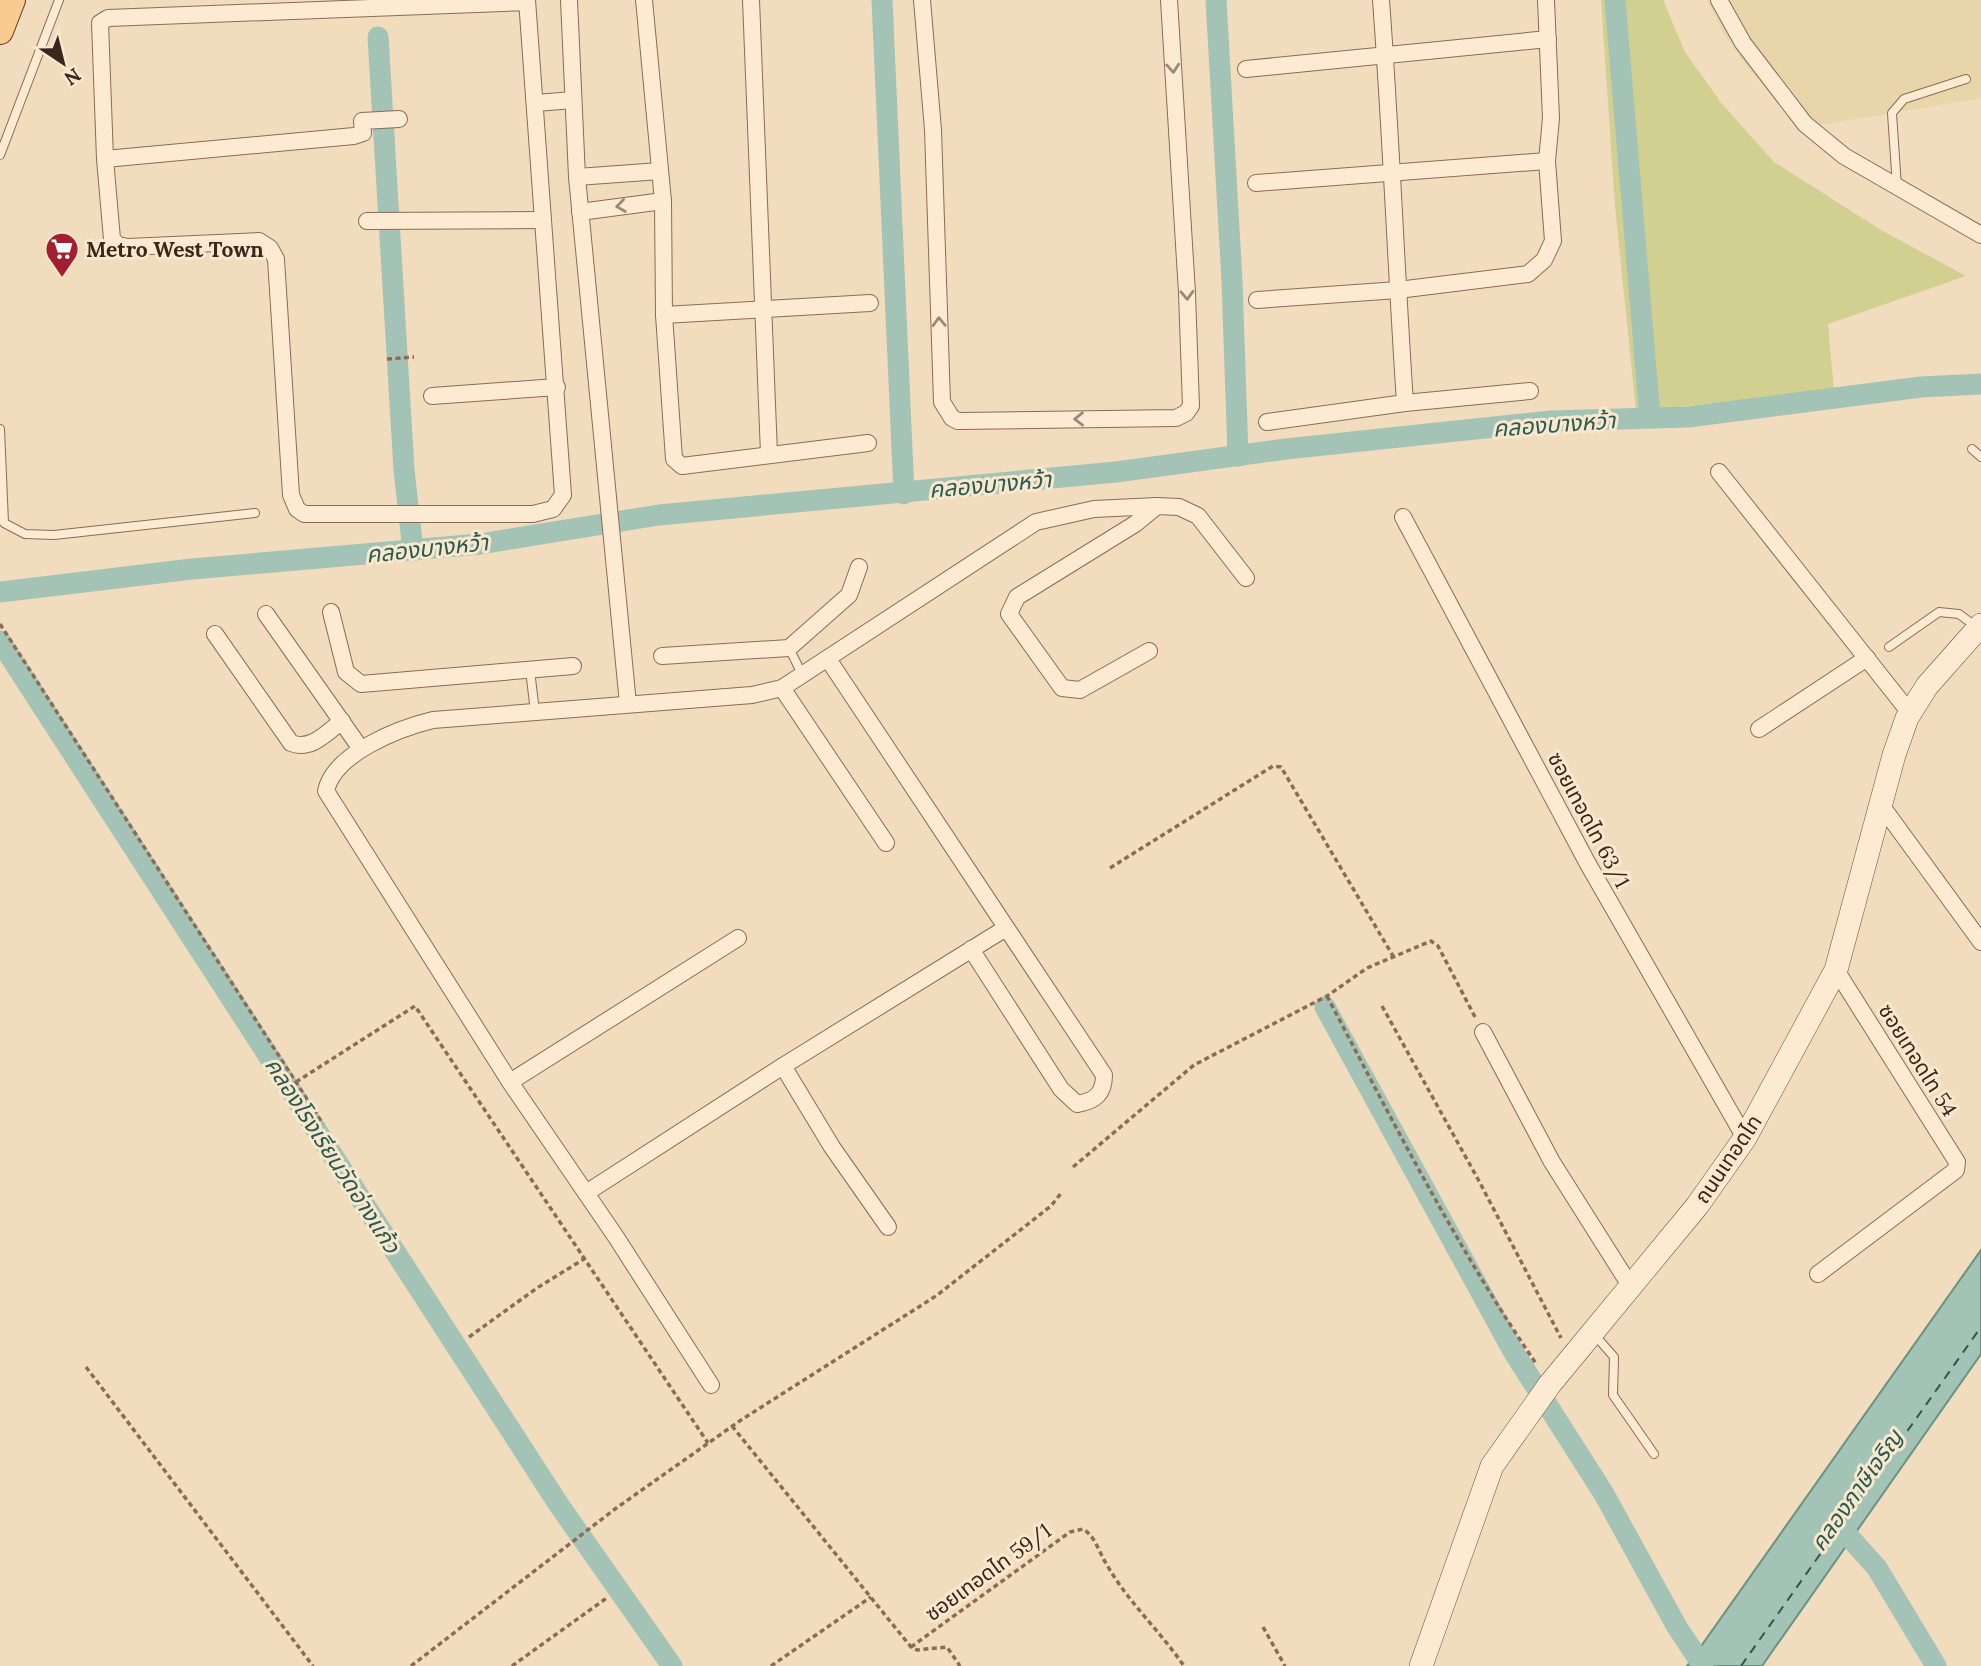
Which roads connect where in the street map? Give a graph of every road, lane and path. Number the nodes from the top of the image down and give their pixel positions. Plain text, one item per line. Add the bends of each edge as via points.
1 (12, 0) edge
2 (59, 0) edge
3 (569, 0) edge
4 (644, 0) edge
5 (751, 0) edge
6 (922, 0) edge
7 (1169, 0) edge
8 (1381, 0) edge
9 (1546, 0) edge
10 (1719, 0) edge
11 (527, 1) edge
12 (0, 31) edge
13 (1548, 39) junction
14 (1385, 55) junction
15 (1246, 69) dead end
16 (1966, 79) dead end
17 (573, 100) junction
18 (536, 103) junction
19 (396, 120) dead end
20 (0, 155) edge
21 (105, 159) junction
22 (1548, 160) junction
23 (660, 171) junction
24 (1394, 172) junction
25 (577, 177) junction
26 (1256, 183) dead end
27 (1897, 187) junction
28 (663, 201) junction
29 (580, 212) junction
30 (373, 220) dead end
31 (543, 220) junction
32 (1981, 235) edge
33 (1398, 290) junction
34 (1257, 300) dead end
35 (870, 303) dead end
36 (763, 311) junction
37 (664, 315) junction
38 (414, 357) dead end
39 (387, 359) dead end
40 (557, 387) junction
41 (1530, 390) dead end
42 (432, 396) dead end
43 (1405, 403) junction
44 (1267, 422) dead end
45 (0, 429) edge
46 (868, 443) dead end
47 (1972, 449) dead end
48 (769, 454) junction
49 (1981, 457) edge
50 (1719, 472) dead end
51 (1157, 506) junction
52 (255, 513) dead end
53 (1403, 517) dead end
54 (859, 567) dead end
55 (1246, 578) dead end
56 (331, 612) dead end
57 (266, 614) dead end
58 (0, 624) edge
59 (1980, 626) edge
60 (215, 634) dead end
61 (1889, 647) dead end
62 (789, 648) junction
63 (1149, 652) dead end
64 (663, 656) dead end
65 (1867, 658) junction
66 (828, 659) junction
67 (573, 666) dead end
68 (530, 670) junction
69 (803, 676) junction
70 (782, 688) junction
71 (628, 704) junction
72 (536, 712) junction
73 (1910, 713) junction
74 (342, 721) junction
75 (1759, 729) dead end
76 (361, 750) junction
77 (1881, 805) junction
78 (886, 843) dead end
79 (1110, 868) dead end
80 (1006, 928) junction
81 (738, 938) dead end
82 (1981, 942) edge
83 (971, 949) junction
84 (1393, 956) junction
85 (1836, 970) junction
86 (1327, 996) junction
87 (1382, 1006) dead end
88 (1483, 1032) joint
89 (783, 1066) junction
90 (296, 1082) junction
91 (510, 1082) junction
92 (323, 1124) dead end
93 (1745, 1138) junction
94 (1073, 1167) dead end
95 (1062, 1192) dead end
96 (586, 1193) junction
97 (888, 1227) dead end
98 (584, 1259) junction
99 (1818, 1274) dead end
100 (1632, 1287) junction
101 (1593, 1334) junction
102 (469, 1337) dead end
103 (1572, 1359) junction
104 (86, 1367) dead end
105 (711, 1385) dead end
106 (1548, 1387) junction
107 (732, 1426) junction
108 (708, 1443) junction
109 (1654, 1454) dead end
110 (608, 1597) dead end
111 (871, 1597) junction
112 (1263, 1627) dead end
113 (911, 1647) junction
114 (313, 1666) edge
115 (411, 1666) edge
116 (512, 1666) edge
117 (771, 1666) edge
118 (960, 1666) edge
119 (1184, 1666) edge
120 (1285, 1666) edge
121 (1421, 1666) edge

1 - 12 main road
2 - 20 lane
3 - 17 street
4 - 23 street
5 - 36 street
7 -> 6 street via 1191,406 1176,418 958,421 942,402 933,130
8 - 14 street
9 - 13 street
10 - 27 street via 1744,43 1805,124 1844,156
11 - 18 street
11 - 21 street via 105,19 98,26
13 - 14 street
13 - 22 street
14 - 15 street
14 - 24 street
16 - 27 lane via 1904,99 1892,113
17 - 18 street
17 - 25 street
18 - 31 street
19 - 21 street via 364,116 360,136
21 - 40 street via 111,235 118,245 259,241 270,248 276,259 293,504 304,514 533,514 553,509 563,495
22 - 24 street
22 - 33 street via 1553,241 1544,260 1528,274
23 - 25 street
23 - 28 street
24 - 26 street
24 - 33 street
25 - 29 street
27 - 32 street
28 -> 29 street
28 - 37 street
29 - 71 street
30 - 31 street
31 - 40 street
33 - 34 street
33 - 43 street
35 - 36 street
36 - 37 street
36 - 48 street
37 - 48 street via 677,463
38 - 39 path
40 - 42 street
41 - 43 street
43 - 44 street
45 - 52 lane via 4,523 25,534 54,535
46 - 48 street
47 - 49 lane
50 - 65 street
51 - 55 street via 1180,508 1198,516
51 - 63 street via 1017,597 1009,614 1068,691 1080,690
51 - 66 street via 1094,509 1036,522
53 - 93 street, ซอยเทอดไท 63/1 via 1588,864
54 - 62 street via 849,595
56 - 68 street via 346,673 361,684
57 - 74 street
58 - 90 path
59 - 61 lane via 1959,614 1939,612
59 - 73 main road, ถนนเทอดไท via 1927,686
60 - 74 street via 291,743 300,747 311,744
62 - 64 street
62 - 69 lane
65 - 73 street
65 - 75 street
66 - 69 street
66 - 80 street
67 - 68 street
68 - 72 lane
69 - 70 street
70 - 71 street via 752,695
70 - 78 street
71 - 72 street
72 - 76 street via 433,720 402,727
73 - 77 main road, ถนนเทอดไท
74 - 76 street
76 - 91 street via 330,779 326,791
77 - 82 street
77 - 85 main road, ถนนเทอดไท
79 - 84 path via 1273,766 1281,767
80 - 83 street
80 - 83 street via 1104,1075 1104,1088 1097,1097 1077,1104 1061,1089
81 - 91 street
83 - 89 street
84 - 86 path
84 - 88 path via 1435,942
85 - 93 main road, ถนนเทอดไท
85 - 99 street, ซอยเทอดไท 54 via 1957,1162 1956,1170
86 - 94 path via 1195,1065
86 - 106 path via 1431,1193
87 - 103 path
88 - 100 street via 1552,1162
89 - 96 street
89 - 97 street
90 - 92 path
90 - 98 path via 415,1006
91 - 96 street
93 - 100 main road, ถนนเทอดไท
95 - 107 path via 1051,1206 936,1296
96 - 105 street
98 - 102 path
98 - 108 path
100 - 101 main road, ถนนเทอดไท
101 - 103 main road, ถนนเทอดไท
101 - 109 lane via 1614,1357 1613,1395
103 - 106 main road, ถนนเทอดไท
104 - 114 path
106 - 121 main road, ถนนเทอดไท via 1492,1466
107 - 108 path
107 - 111 path
108 - 115 path via 615,1508
110 - 116 path
111 - 113 path
111 - 117 path
112 - 120 path
113 - 118 path via 947,1647
113 - 119 path, ซอยเทอดไท 59/1 via 1070,1532 1083,1530

